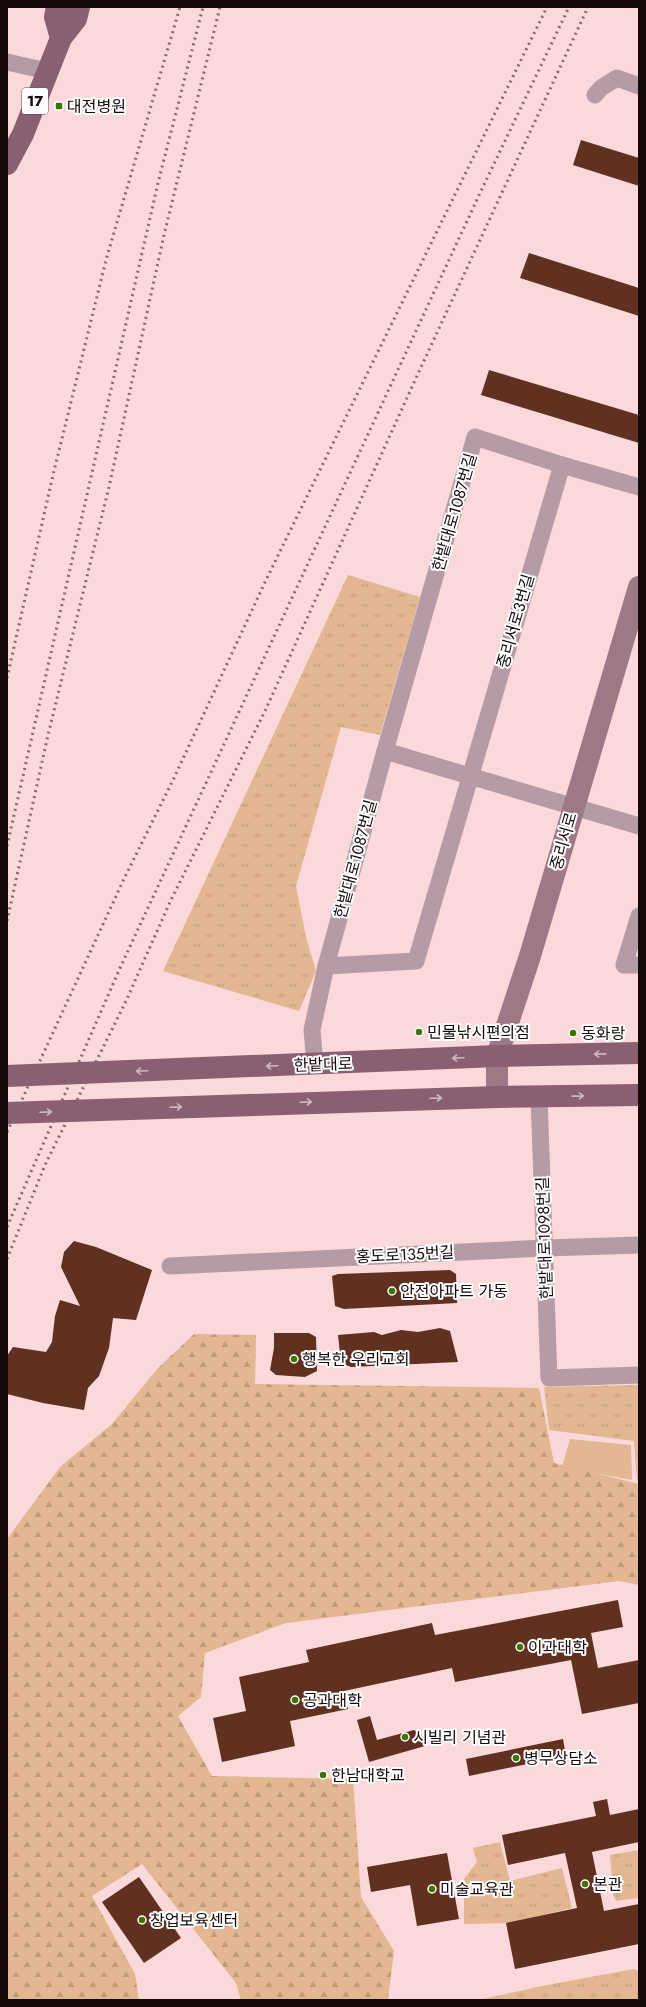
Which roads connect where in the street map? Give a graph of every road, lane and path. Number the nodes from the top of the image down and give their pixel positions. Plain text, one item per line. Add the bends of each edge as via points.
1 (56, 7) edge
2 (79, 7) edge
3 (61, 38) junction
4 (7, 62) edge
5 (47, 71) junction
6 (639, 86) edge
7 (595, 95) dead end
8 (7, 164) edge
9 (562, 465) junction
10 (639, 487) edge
11 (639, 587) edge
12 (385, 751) junction
13 (469, 777) junction
14 (573, 808) junction
15 (639, 826) edge
16 (639, 916) edge
17 (639, 965) edge
18 (326, 966) junction
19 (639, 1053) edge
20 (496, 1056) junction
21 (315, 1064) junction
22 (7, 1076) edge
23 (639, 1095) edge
24 (497, 1097) junction
25 (539, 1097) junction
26 (7, 1113) edge
27 (639, 1245) edge
28 (545, 1248) junction
29 (170, 1266) dead end
30 (639, 1375) edge

1 - 3 main road via 55,17
2 - 3 main road, 17 via 76,19
3 - 5 main road, 17
4 - 5 street
5 - 8 main road, 17 via 23,134
6 - 7 street via 617,78
9 - 10 street, 한밭대로1087번길
9 - 12 street, 한밭대로1087번길 via 475,437
9 - 13 street, 중리서로3번길
11 - 14 main road, 중리서로
12 - 13 street
12 - 18 street, 한밭대로1087번길
13 - 14 street
13 - 18 street, 중리서로3번길 via 416,961
14 - 15 street
14 - 20 main road, 중리서로 via 530,956
16 - 17 street via 624,965
18 - 21 street, 한밭대로1087번길 via 312,1030
19 -> 20 main road, 한밭대로
20 -> 21 main road, 한밭대로
20 - 24 main road, 중리서로
21 -> 22 main road, 한밭대로
25 -> 23 main road
24 - 25 main road
26 -> 24 main road
25 - 28 street, 한밭대로1098번길
27 - 28 street, 홍도로135번길
28 - 29 street, 홍도로135번길
28 - 30 street, 한밭대로1098번길 via 548,1378

